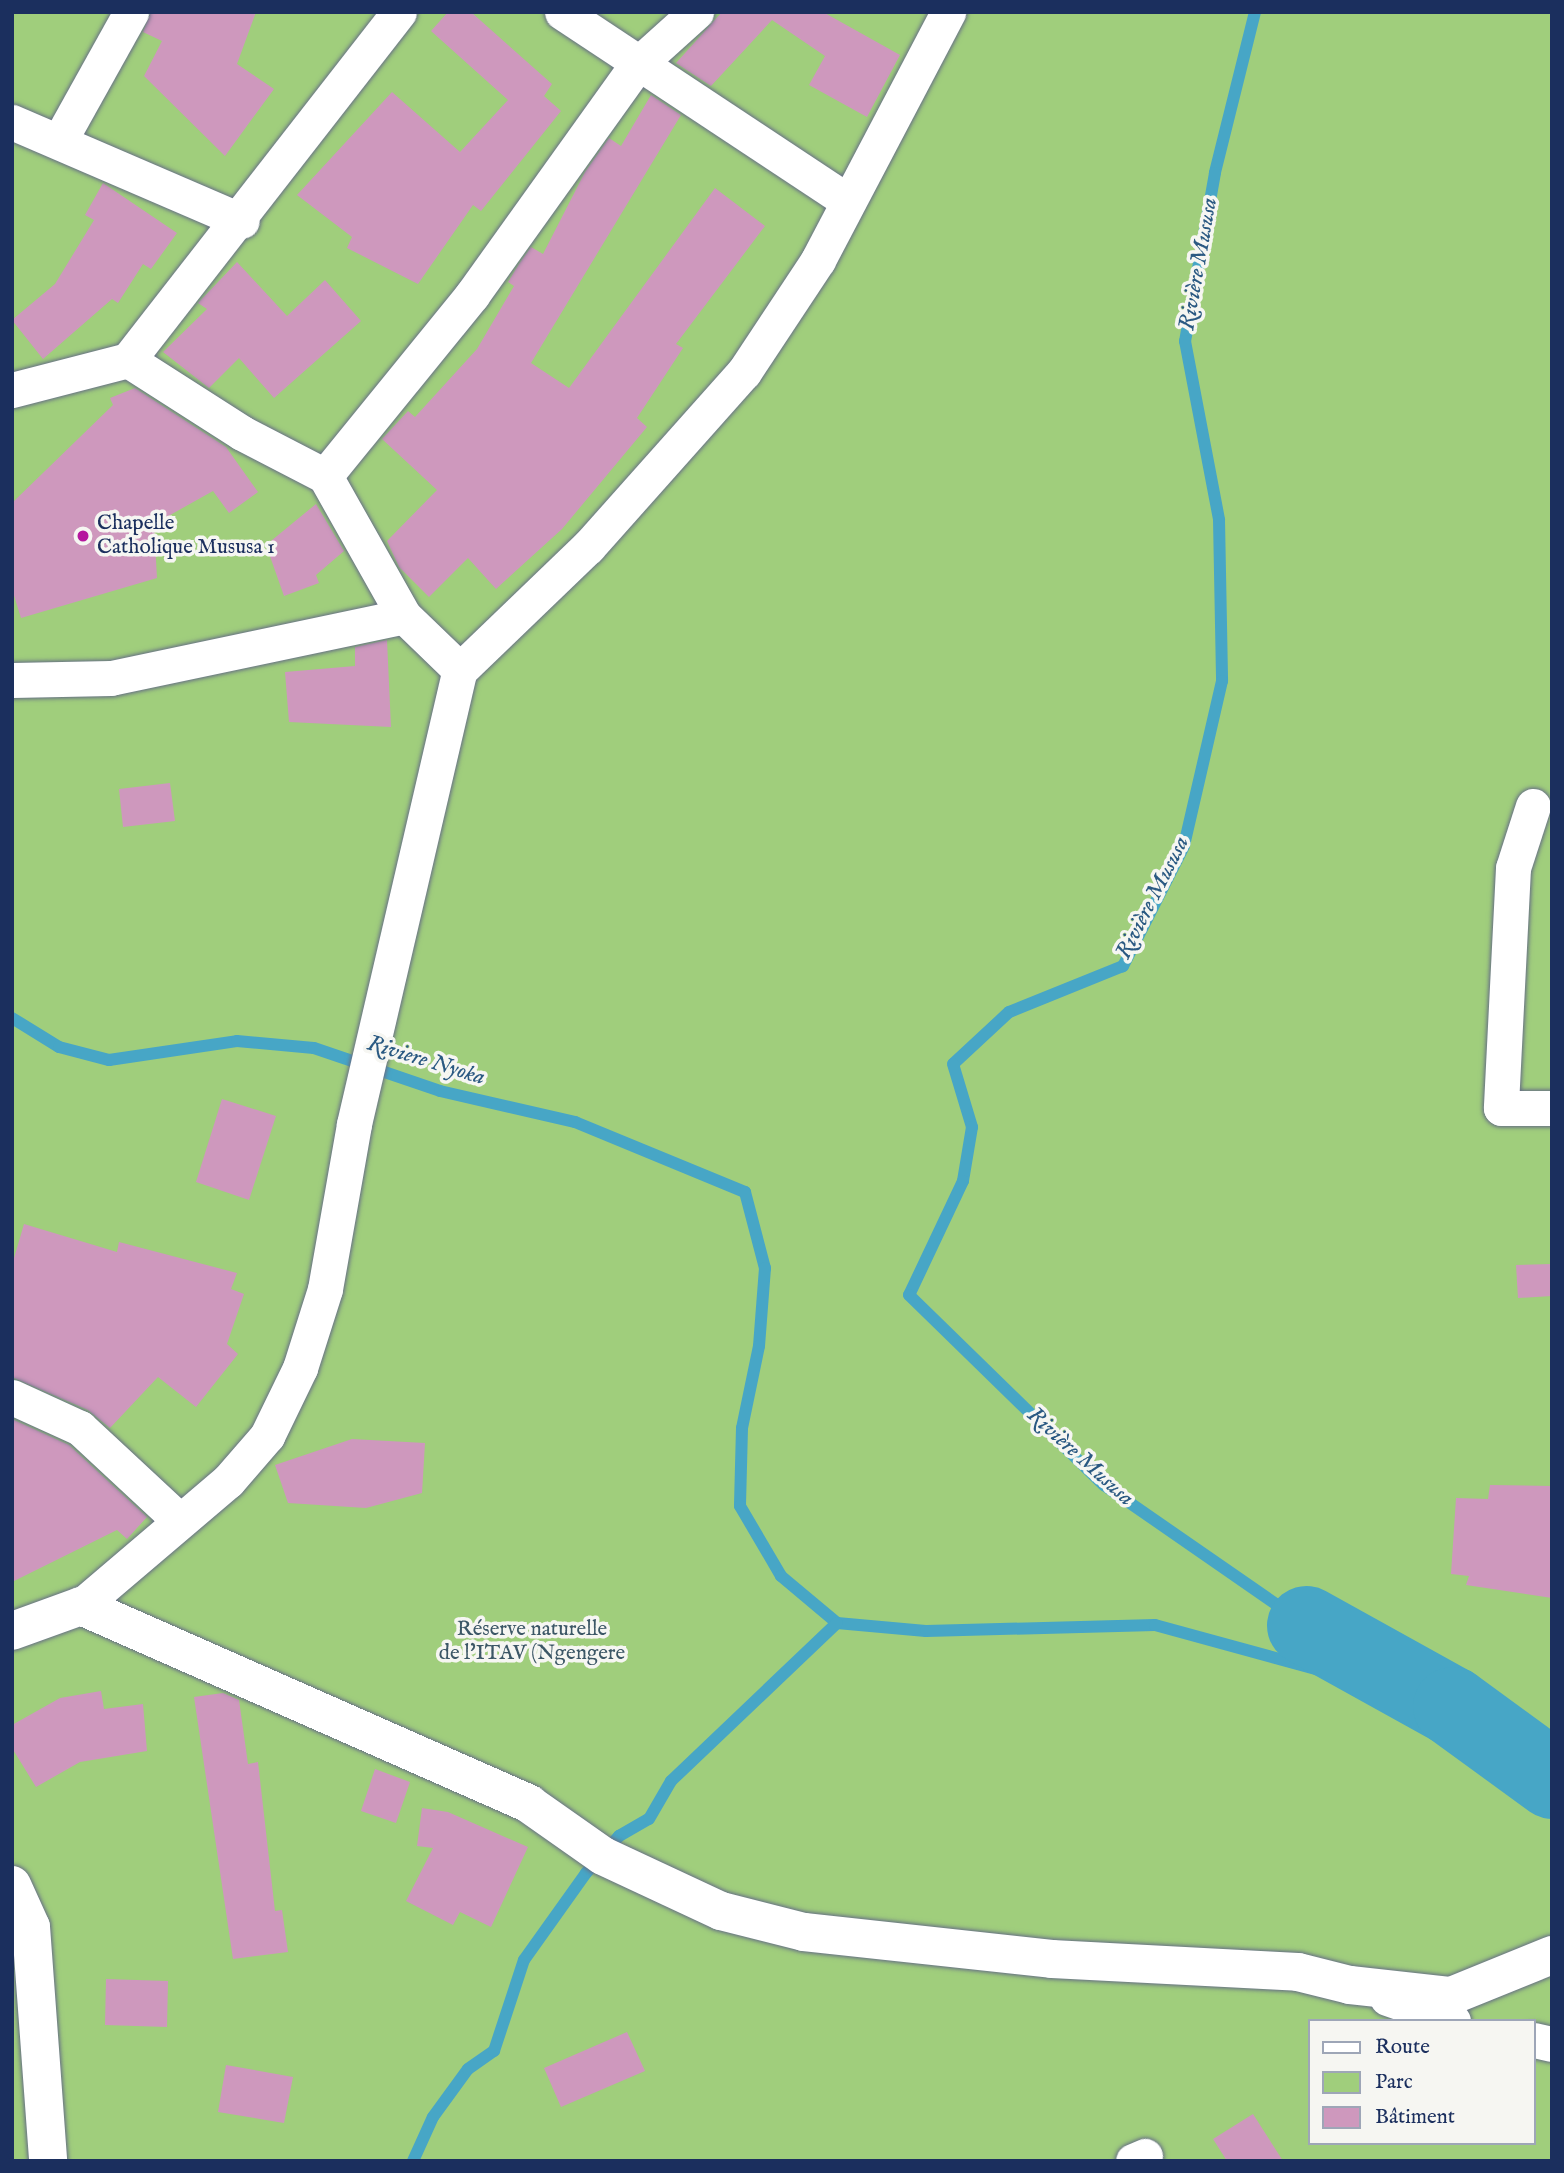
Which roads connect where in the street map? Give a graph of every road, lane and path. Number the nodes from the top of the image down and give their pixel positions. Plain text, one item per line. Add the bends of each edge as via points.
1 (131, 12) edge
2 (399, 12) edge
3 (562, 12) edge
4 (696, 12) edge
5 (947, 12) edge
6 (636, 66) junction
7 (12, 122) edge
8 (61, 138) junction
9 (848, 201) junction
10 (242, 221) junction
11 (128, 360) junction
12 (12, 390) edge
13 (325, 476) junction
14 (404, 616) junction
15 (460, 670) junction
16 (12, 680) edge
17 (1533, 806) dead end
18 (1552, 1108) edge
19 (12, 1397) edge
20 (178, 1519) junction
21 (82, 1606) junction
22 (12, 1631) edge
23 (12, 1885) edge
24 (1552, 1955) edge
25 (1350, 1985) junction
26 (1447, 2019) edge
27 (48, 2161) edge

1 - 8 street
2 - 10 street
3 - 6 street
4 - 6 street
5 - 9 street
6 - 9 street
6 - 13 street via 511,243
7 - 8 street
8 - 10 street
9 - 15 street via 744,372 588,547
10 - 11 street
11 - 12 street
11 - 13 street via 242,433
13 - 14 street
14 - 15 street
14 - 16 street via 111,678
15 - 20 street via 354,1124 326,1289 300,1368 267,1436 228,1481
17 - 18 street via 1513,868 1501,1108
19 - 20 street via 80,1428
20 - 21 street
21 - 22 street
21 - 25 street via 529,1804 637,1873 721,1911 804,1932 1052,1959 1298,1972
23 - 27 street via 31,1927
24 - 25 street via 1451,1996
25 - 26 street

